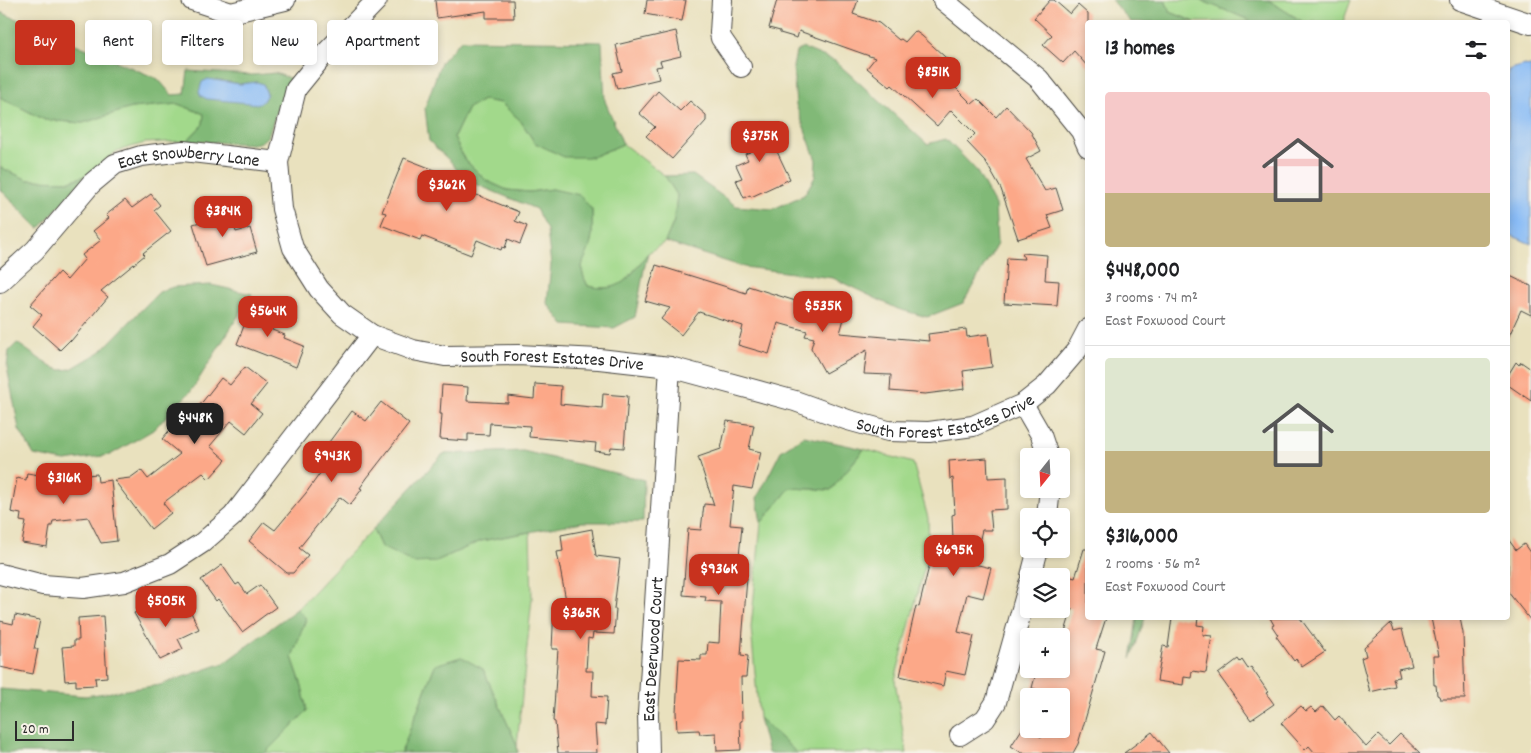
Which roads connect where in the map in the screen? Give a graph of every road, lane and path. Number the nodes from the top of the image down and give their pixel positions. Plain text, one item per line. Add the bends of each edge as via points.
1 (192, 0) edge
2 (285, 0) edge
3 (378, 0) edge
4 (722, 0) edge
5 (943, 0) edge
6 (1460, 0) edge
7 (1531, 24) edge
8 (741, 67) dead end
9 (1085, 140) edge
10 (278, 162) junction
11 (0, 282) edge
12 (372, 335) junction
13 (1085, 335) edge
14 (670, 368) junction
15 (1023, 404) junction
16 (1045, 448) edge
17 (0, 574) edge
18 (1020, 616) edge
19 (960, 735) dead end
20 (649, 753) edge

1 - 2 street via 231,13
3 - 10 street, South Forest Estates Drive via 322,57 296,89
4 - 8 street via 721,38
5 - 9 street via 1038,79
6 - 7 street
10 - 11 street, East Snowberry Lane via 183,151 141,156 115,164 91,184 35,250
10 - 12 street, South Forest Estates Drive via 282,209 293,248 318,289 342,314
12 - 14 street, South Forest Estates Drive via 413,350 445,356 518,355
12 - 17 street via 233,516 178,559 124,582 83,588 43,585
13 - 15 street, South Forest Estates Drive via 1077,350 1047,385
14 - 15 street, South Forest Estates Drive via 795,401 888,432 929,432 973,426
14 - 20 street, East Deerwood Court via 649,704
15 - 16 street
18 - 19 street via 996,702 985,719

